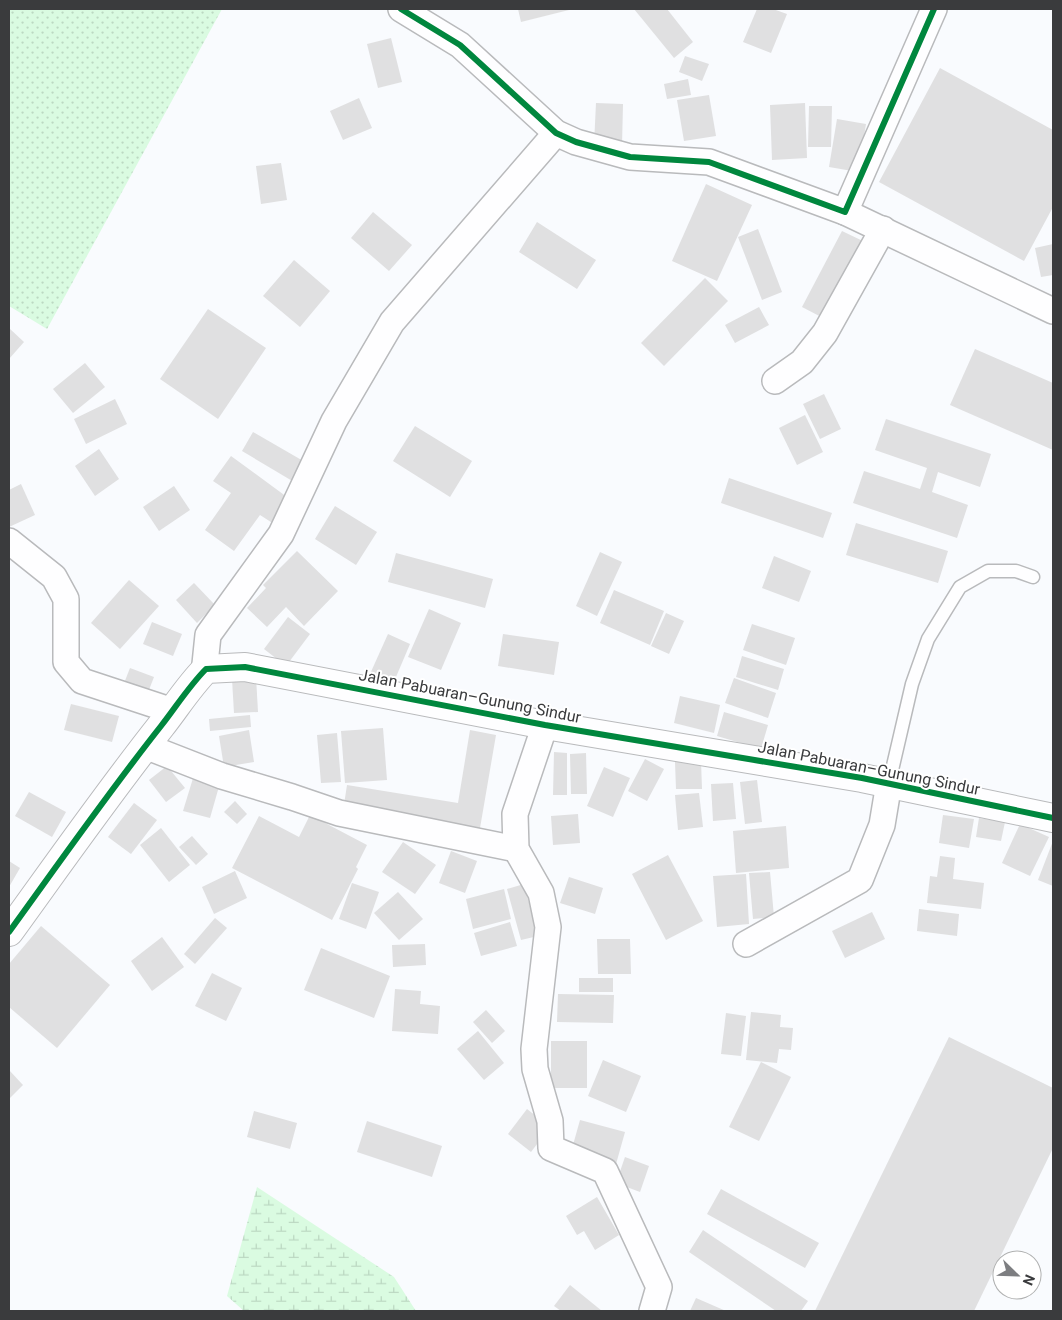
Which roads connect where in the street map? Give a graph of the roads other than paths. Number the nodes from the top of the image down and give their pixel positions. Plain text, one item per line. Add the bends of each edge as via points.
1 (401, 9) edge
2 (934, 9) edge
3 (556, 133) junction
4 (845, 212) junction
5 (883, 230) junction
6 (1053, 310) edge
7 (775, 381) dead end
8 (9, 541) edge
9 (1033, 578) dead end
10 (206, 669) junction
11 (173, 712) junction
12 (545, 725) junction
13 (145, 746) junction
14 (889, 783) junction
15 (1053, 818) edge
16 (516, 849) junction
17 (9, 932) edge
18 (746, 944) dead end
19 (652, 1311) edge

1 - 3 street via 460,45
2 - 4 street
3 - 4 street via 630,157 709,162
3 - 10 street via 392,322 334,421 281,534 208,635
4 - 5 street
5 - 6 street
5 - 7 street via 825,333 802,362
8 - 11 street via 54,577 66,599 66,662 82,681
9 - 14 lane via 1016,571 988,571 960,587 928,639 912,684
10 - 11 street
10 - 12 street, Jalan Pabuaran–Gunung Sindur via 245,667
11 - 13 street
12 - 14 street, Jalan Pabuaran–Gunung Sindur
12 - 16 street via 515,814
13 - 16 street via 222,776 339,813
13 - 17 street
14 - 15 street, Jalan Pabuaran–Gunung Sindur
14 - 18 street via 882,825 860,880
16 - 19 street via 541,893 548,927 534,1048 535,1069 550,1121 551,1148 605,1171 659,1287

